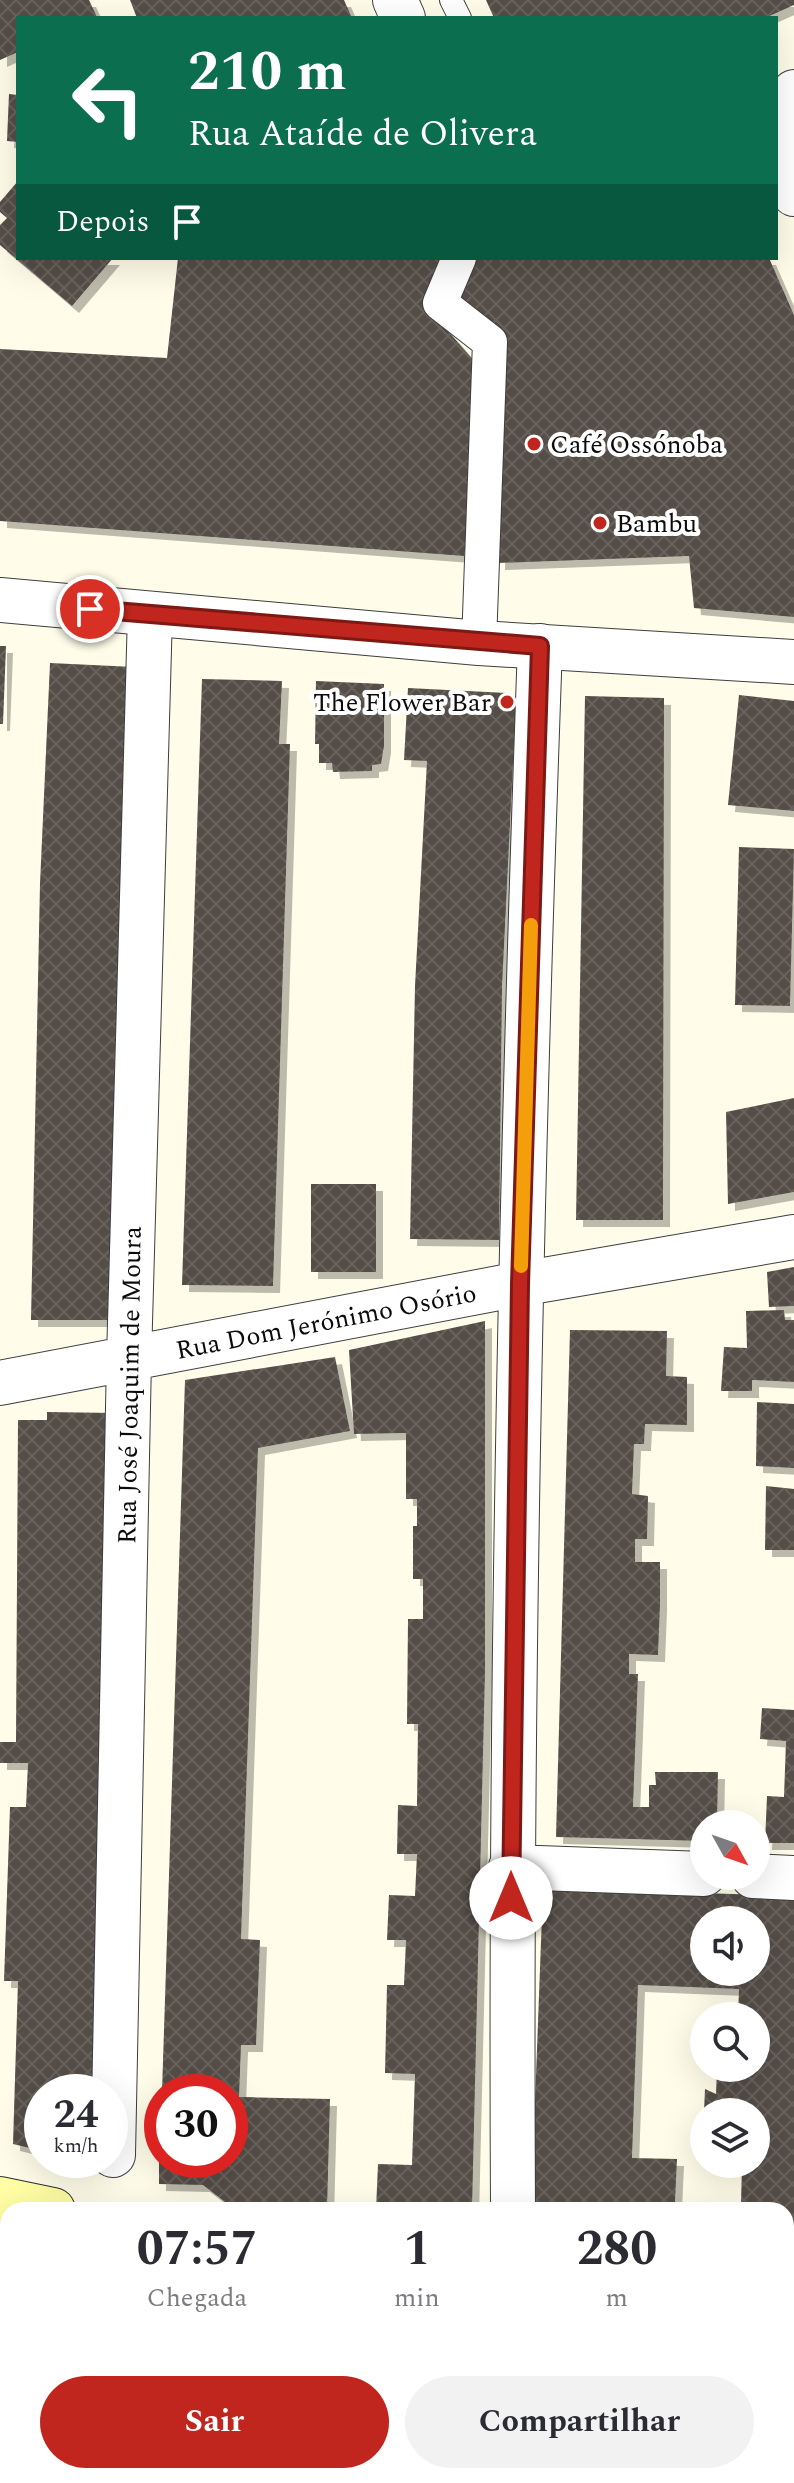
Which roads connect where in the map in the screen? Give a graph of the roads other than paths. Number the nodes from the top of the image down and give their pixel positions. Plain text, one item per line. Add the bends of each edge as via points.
1 (794, 92) edge
2 (778, 130) edge
3 (778, 158) edge
4 (794, 194) edge
5 (458, 260) edge
6 (0, 600) edge
7 (150, 614) junction
8 (479, 643) junction
9 (540, 646) junction
10 (794, 662) edge
11 (794, 1237) edge
12 (520, 1284) junction
13 (129, 1358) junction
14 (0, 1381) edge
15 (511, 1867) junction
16 (690, 1873) edge
17 (770, 1877) edge
18 (794, 1878) edge
19 (115, 2074) edge
20 (513, 2202) edge

1 - 2 street
3 - 4 street
5 - 8 street via 440,303 490,342
6 - 7 street
7 - 8 street
7 - 13 street, Rua José Joaquim de Moura
8 - 9 street
9 - 10 street
9 - 12 street
11 - 12 street, Rua Dom Jerónimo Osório
12 - 13 street, Rua Dom Jerónimo Osório
12 - 15 street
13 - 14 street, Rua Dom Jerónimo Osório
13 - 19 street, Rua José Joaquim de Moura
15 - 16 street
15 - 20 street
17 - 18 street

